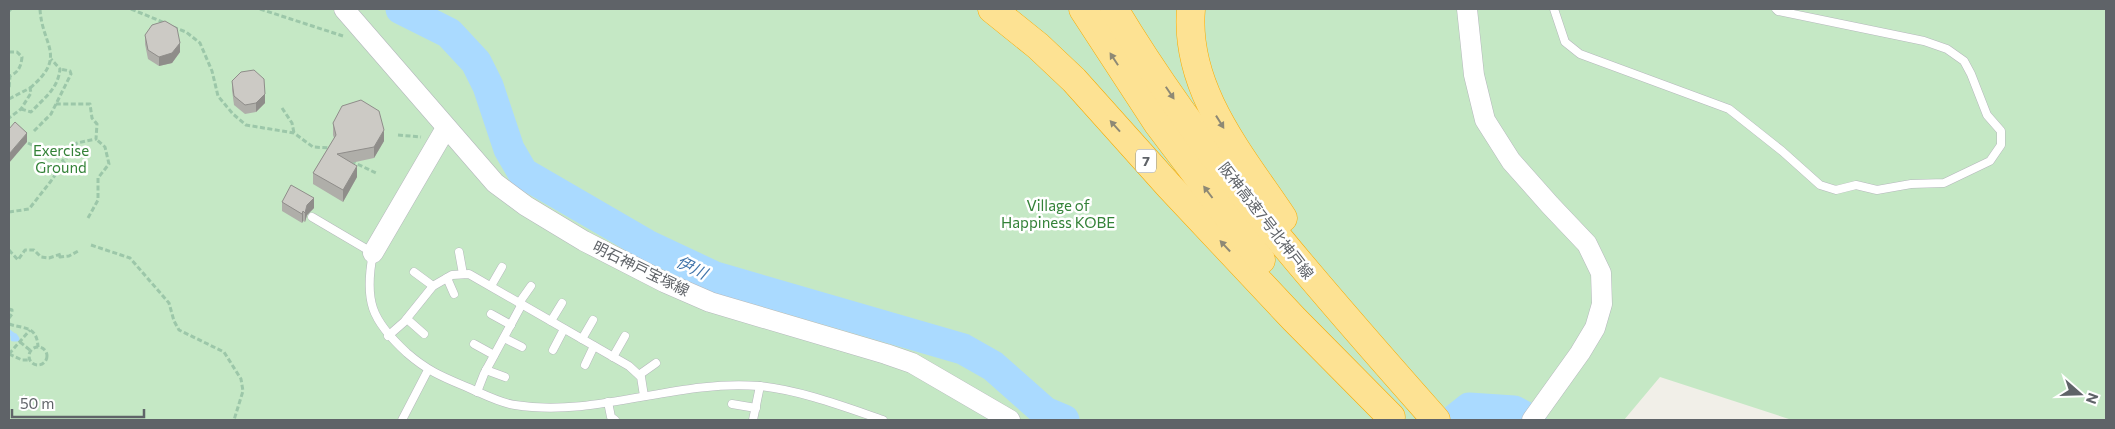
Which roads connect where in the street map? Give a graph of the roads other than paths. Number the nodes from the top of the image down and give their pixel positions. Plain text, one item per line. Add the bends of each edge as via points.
1 (344, 9) edge
2 (992, 9) edge
3 (1083, 9) edge
4 (1114, 9) edge
5 (1191, 9) edge
6 (1467, 9) edge
7 (1554, 9) edge
8 (1776, 9) edge
9 (446, 128) junction
10 (312, 217) dead end
11 (460, 252) dead end
12 (373, 253) junction
13 (502, 267) dead end
14 (414, 272) dead end
15 (463, 274) junction
16 (447, 278) junction
17 (433, 286) junction
18 (491, 286) junction
19 (530, 286) dead end
20 (1328, 290) junction
21 (454, 294) dead end
22 (521, 303) junction
23 (562, 304) dead end
24 (491, 314) dead end
25 (1299, 316) junction
26 (407, 319) junction
27 (593, 320) dead end
28 (551, 321) junction
29 (511, 325) junction
30 (564, 328) junction
31 (424, 334) dead end
32 (388, 336) junction
33 (624, 336) dead end
34 (504, 338) junction
35 (582, 339) junction
36 (474, 344) dead end
37 (594, 346) junction
38 (522, 347) dead end
39 (553, 350) dead end
40 (494, 355) junction
41 (613, 356) junction
42 (656, 362) dead end
43 (585, 365) dead end
44 (428, 370) junction
45 (486, 370) junction
46 (639, 375) junction
47 (506, 377) dead end
48 (760, 386) junction
49 (477, 392) junction
50 (644, 396) junction
51 (608, 402) junction
52 (732, 404) dead end
53 (756, 408) junction
54 (862, 417) edge
55 (1392, 418) edge
56 (402, 420) edge
57 (615, 420) edge
58 (753, 420) edge
59 (883, 420) edge
60 (1010, 420) edge
61 (1436, 420) edge
62 (1441, 420) edge
63 (1532, 420) edge

1 - 9 street, 明石神戸宝塚線
25 -> 2 highway, 7 via 1169,186 1074,80
25 -> 3 highway, 阪神高速7号北神戸線 / 7 via 1191,170
4 -> 20 highway, 阪神高速7号北神戸線 via 1211,151 1275,235
5 -> 20 highway via 1194,60 1214,112
6 - 63 street via 1474,75 1485,120 1511,161 1587,244 1601,273 1602,304 1595,328
7 - 8 lane via 1565,42 1580,54 1729,109 1820,185 1836,190 1856,185 1877,190 1944,183 1990,160 2001,145 2001,131 1987,115 1971,74 1964,62 1947,49 1924,41
9 - 12 street
9 - 60 street, 明石神戸宝塚線 via 495,183 526,206 593,246 710,302 912,363
10 - 12 lane
11 - 15 lane
12 - 32 lane via 368,277 373,313
13 - 18 lane
14 - 17 lane
15 - 16 lane
15 - 18 lane
16 - 17 lane
16 - 21 lane
17 - 26 lane
18 - 22 lane
19 - 22 lane
20 - 61 highway, 阪神高速7号北神戸線
20 - 62 highway
22 - 28 lane
22 - 29 lane
23 - 28 lane
24 - 29 lane
25 - 55 highway, 阪神高速7号北神戸線 / 7
26 - 31 lane
26 - 32 lane
27 - 35 lane
28 - 30 lane
29 - 34 lane
30 - 35 lane
30 - 39 lane
32 - 44 lane
33 - 41 lane
34 - 38 lane
34 - 40 lane
35 - 37 lane
36 - 40 lane
37 - 41 lane
37 - 43 lane
40 - 45 lane
41 - 46 lane
42 - 46 lane
44 - 49 lane
44 - 56 lane
45 - 47 lane
45 - 49 lane
46 - 50 lane
48 - 50 lane via 725,386
48 - 53 lane
48 - 54 lane via 818,399
49 - 51 lane via 513,405 547,409
50 - 51 lane
51 - 57 lane via 611,417
52 - 53 lane
53 - 58 lane
54 - 59 lane

